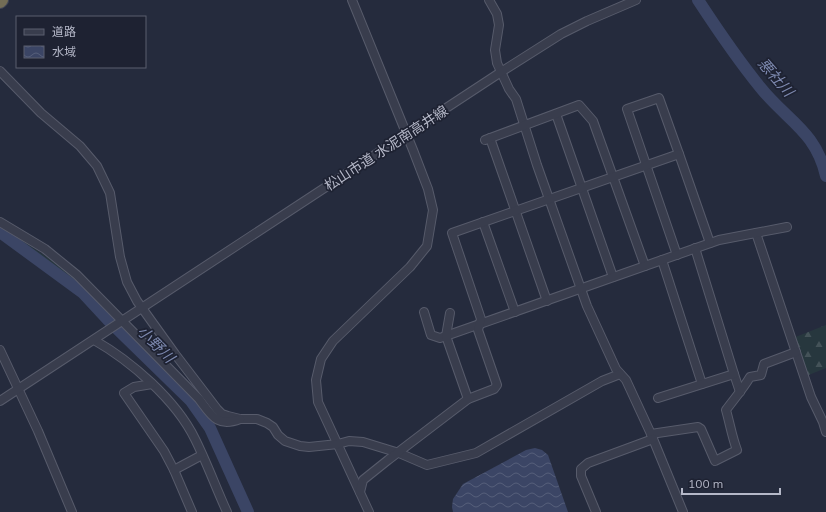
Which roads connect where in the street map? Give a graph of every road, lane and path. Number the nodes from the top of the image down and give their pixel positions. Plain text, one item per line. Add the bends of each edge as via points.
1 (352, 0) edge
2 (489, 0) edge
3 (636, 0) edge
4 (0, 71) edge
5 (501, 72) junction
6 (556, 114) junction
7 (524, 125) junction
8 (407, 135) junction
9 (679, 154) junction
10 (646, 165) junction
11 (614, 176) junction
12 (582, 187) junction
13 (550, 198) junction
14 (516, 210) junction
15 (0, 222) edge
16 (483, 222) junction
17 (787, 227) dead end
18 (756, 233) junction
19 (710, 243) junction
20 (695, 248) junction
21 (677, 255) junction
22 (662, 260) junction
23 (645, 266) junction
24 (613, 277) junction
25 (582, 288) junction
26 (547, 301) junction
27 (143, 308) junction
28 (424, 312) dead end
29 (515, 312) junction
30 (450, 313) dead end
31 (122, 322) junction
32 (480, 324) junction
33 (446, 336) junction
34 (94, 340) junction
35 (0, 350) edge
36 (796, 352) junction
37 (620, 374) junction
38 (734, 374) junction
39 (152, 384) junction
40 (702, 384) junction
41 (18, 390) junction
42 (740, 392) junction
43 (658, 398) dead end
44 (468, 399) junction
45 (0, 401) edge
46 (240, 419) junction
47 (824, 421) edge
48 (826, 432) edge
49 (652, 437) junction
50 (338, 444) junction
51 (399, 453) junction
52 (202, 455) junction
53 (174, 470) junction
54 (360, 492) junction
55 (72, 512) edge
56 (192, 512) edge
57 (227, 512) edge
58 (368, 512) edge
59 (596, 512) edge
60 (683, 512) edge

1 - 8 street
2 - 5 street via 498,25 494,50
3 - 5 street, 松山市道 水泥南高井線 via 568,31
4 - 27 street via 41,113 80,146 97,166 110,193 120,257 127,282
5 - 7 street via 516,99
5 - 8 street, 松山市道 水泥南高井線
6 - 7 street
6 - 11 street via 579,105 593,121
6 - 12 street
7 - 13 street
7 - 14 street via 488,139
8 - 27 street, 松山市道 水泥南高井線
8 - 50 street via 428,189 433,210 427,246 410,267 333,341 321,359 316,380 318,402
9 - 10 street
9 - 10 street via 659,98 627,109
9 - 19 street
10 - 11 street
10 - 21 street
11 - 12 street
11 - 23 street
12 - 13 street
12 - 24 street
13 - 14 street
13 - 25 street
14 - 16 street
14 - 26 street
15 - 31 street via 45,249 77,275
16 - 29 street
16 - 32 street via 452,233 481,319
17 - 18 street
18 - 19 street
18 - 36 street
19 - 20 street
20 - 21 street
20 - 38 street
21 - 22 street
22 - 23 street
22 - 40 street
23 - 24 street
24 - 25 street
25 - 26 street
25 - 37 street via 587,306
26 - 29 street
27 - 31 street, 松山市道 水泥南高井線
27 - 46 street via 217,409 222,414
28 - 33 street via 431,335 440,338
29 - 32 street
30 - 33 street
31 - 34 street, 松山市道 水泥南高井線
31 - 46 street via 199,399 217,421
32 - 33 street
32 - 44 street via 478,330 496,385 494,389
33 - 44 street
34 - 39 street via 130,364
34 - 41 street, 松山市道 水泥南高井線
35 - 41 street
36 - 42 street via 764,364 761,375 750,377
36 - 47 street via 811,397
37 - 49 street via 626,380
37 - 51 street via 602,381 476,453 427,465
38 - 40 street
38 - 42 street
39 - 52 street via 173,406
39 - 53 street via 134,387 124,393
40 - 43 street
41 - 45 street, 松山市道 水泥南高井線
41 - 55 street
42 - 49 street via 726,410 737,450 719,460 715,461 698,426
44 - 51 street
46 - 50 street via 257,419 267,423 285,441 300,446
47 - 48 street
49 - 59 street via 588,463 581,469 581,476
49 - 60 street
50 - 51 street via 349,441 363,442
50 - 54 street
51 - 54 street via 363,480
52 - 53 street
52 - 57 street
53 - 56 street
54 - 58 street

